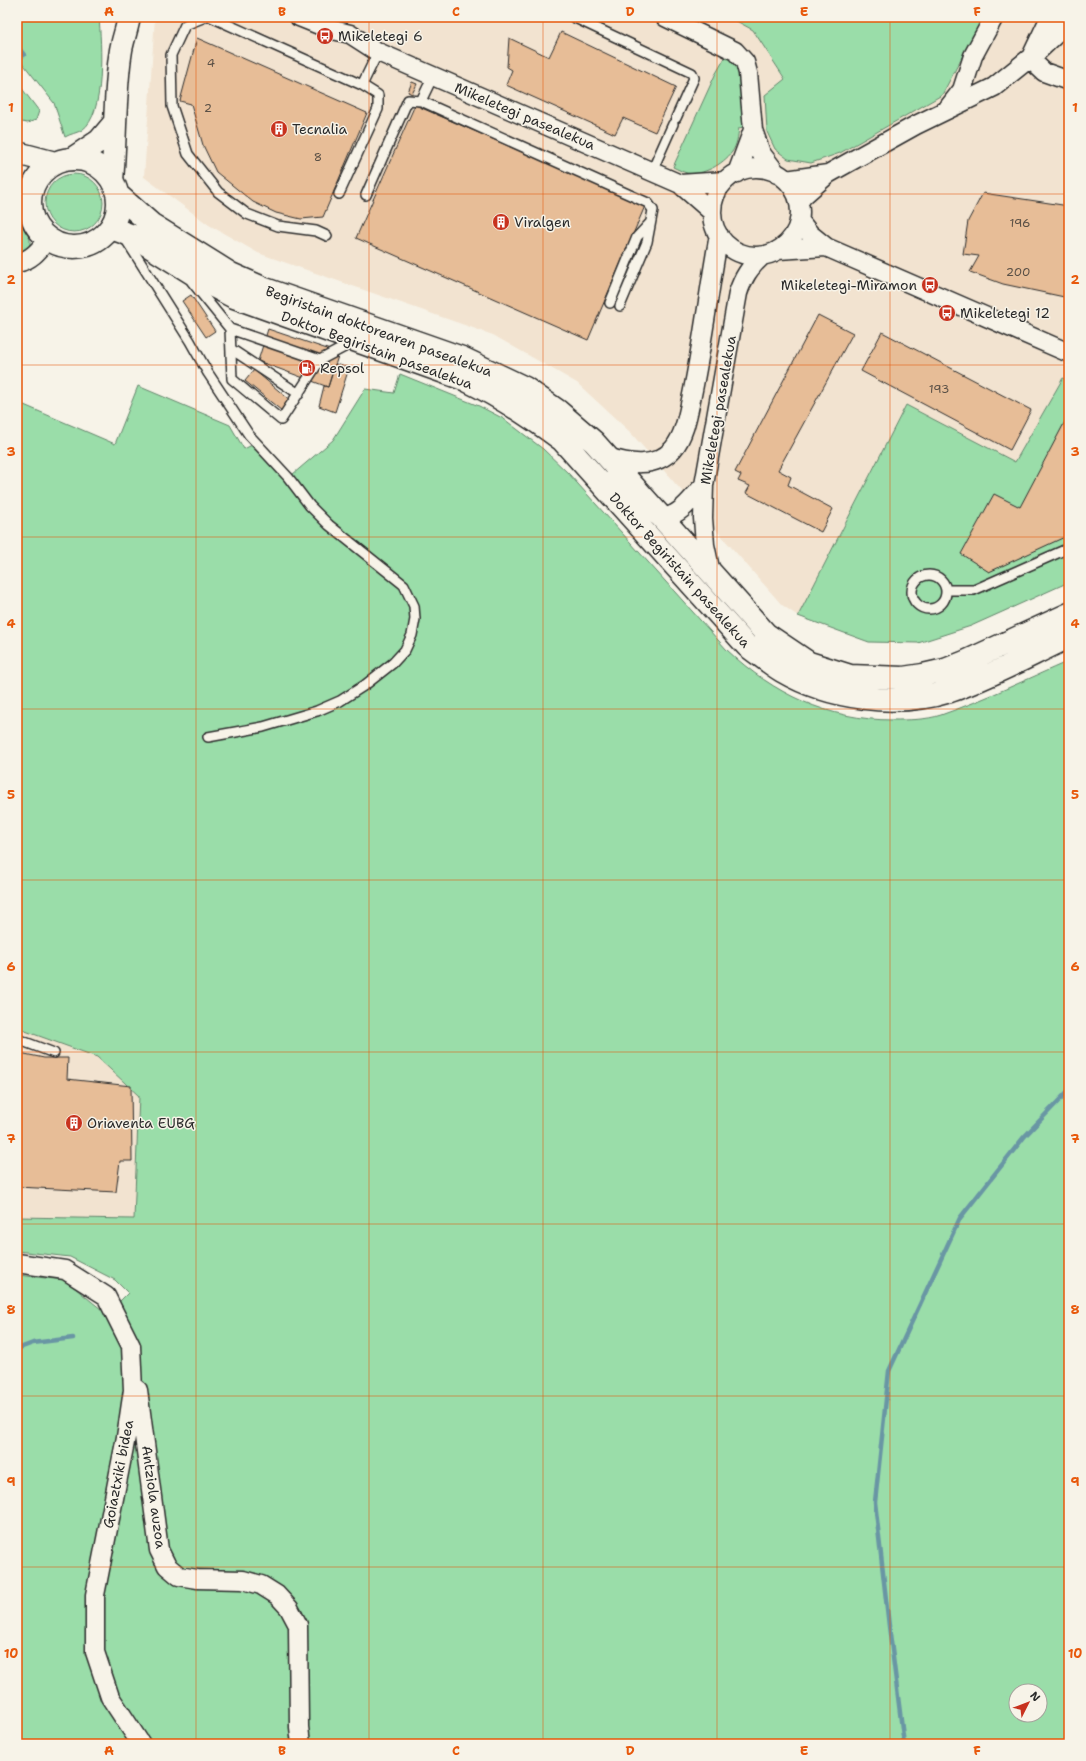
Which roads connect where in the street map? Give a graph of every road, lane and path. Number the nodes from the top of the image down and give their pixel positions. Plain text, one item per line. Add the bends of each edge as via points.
1 (115, 17) edge
2 (129, 17) edge
3 (205, 17) edge
4 (211, 17) edge
5 (300, 17) edge
6 (573, 17) edge
7 (665, 17) edge
8 (994, 17) edge
9 (1050, 17) edge
10 (1068, 17) edge
11 (121, 49) junction
12 (374, 50) junction
13 (1030, 59) junction
14 (433, 76) junction
15 (1069, 81) edge
16 (362, 85) junction
17 (421, 101) junction
18 (944, 111) junction
19 (115, 122) junction
20 (753, 130) junction
21 (17, 153) edge
22 (63, 161) junction
23 (652, 171) junction
24 (828, 174) junction
25 (731, 177) junction
26 (781, 177) junction
27 (17, 180) edge
28 (680, 184) junction
29 (115, 188) junction
30 (339, 194) dead end
31 (366, 195) dead end
32 (30, 197) junction
33 (798, 202) junction
34 (712, 212) junction
35 (799, 220) junction
36 (650, 222) junction
37 (117, 231) junction
38 (719, 235) junction
39 (327, 236) dead end
40 (48, 239) junction
41 (826, 247) junction
42 (770, 253) junction
43 (17, 263) edge
44 (179, 265) junction
45 (610, 303) dead end
46 (620, 306) dead end
47 (230, 329) junction
48 (356, 341) junction
49 (230, 349) junction
50 (1069, 353) edge
51 (320, 360) junction
52 (299, 394) junction
53 (607, 457) junction
54 (588, 469) junction
55 (704, 485) junction
56 (661, 517) junction
57 (1069, 548) edge
58 (711, 573) junction
59 (946, 590) dead end
60 (1069, 614) edge
61 (1069, 637) edge
62 (208, 737) dead end
63 (17, 1039) edge
64 (54, 1053) dead end
65 (17, 1263) edge
66 (131, 1346) junction
67 (141, 1744) edge
68 (301, 1744) edge

1 - 11 main road via 117,39
2 - 11 main road
3 - 39 lane via 185,25 171,55 172,106 188,154 218,192 247,214 278,226 316,231
4 - 16 lane
5 - 12 street, Mikeletegi pasealekua via 329,30 350,34
6 - 23 lane via 692,73 694,78
7 - 20 street via 735,52 745,62
8 - 18 street via 973,56 962,90
9 - 13 street
10 - 13 street
11 - 19 main road
12 - 14 street, Mikeletegi pasealekua
12 - 16 lane
13 - 15 street via 1044,72
13 - 18 street via 994,87
14 - 17 lane
14 - 23 street, Mikeletegi pasealekua
16 - 30 lane via 378,95 378,109
17 - 31 lane via 408,100
17 - 36 lane via 648,203 653,210
18 - 24 street
19 - 22 main road via 99,141
19 - 29 main road
20 - 25 street
20 - 26 street via 761,153
21 - 22 main road
22 - 29 main road via 84,160 95,164 105,171
22 - 32 main road via 41,173
23 - 28 street, Mikeletegi pasealekua
24 - 26 street
24 - 33 street
25 - 26 street via 750,169 764,169
25 - 28 street, Mikeletegi pasealekua
25 - 34 street via 718,190
26 - 33 street via 794,190
27 - 32 main road
28 - 34 street, Mikeletegi pasealekua
29 - 37 main road via 119,207 116,218
29 - 53 main road, Begiristain doktorearen pasealekua via 151,224 231,274 272,292 462,358 525,388 558,411 594,442
32 - 40 main road via 30,211 35,224
33 - 35 street
34 - 38 street
35 - 41 street via 810,234
35 - 42 street via 788,243
36 - 45 lane via 636,237
36 - 46 lane via 647,242
37 - 40 main road via 91,244 78,247 65,247
37 - 44 main road, Doktor Begiristain pasealekua via 133,236
37 - 62 lane via 249,435 328,525 404,585 414,606 412,635 405,650 365,685 340,701 317,712 263,727
38 - 42 street via 727,245 738,252 750,256
38 - 53 street, Mikeletegi pasealekua via 697,373 686,423 680,438 671,451 653,462 625,463
40 - 43 street via 37,253 26,261
41 - 42 street
41 - 50 street
42 - 55 street, Mikeletegi pasealekua via 749,268 741,281
44 - 47 lane
44 - 48 main road, Doktor Begiristain pasealekua via 234,297
47 - 49 lane
47 - 51 lane
48 - 51 lane
48 - 54 main road, Doktor Begiristain pasealekua via 466,380 499,396 562,440
49 - 52 lane
49 - 52 lane via 232,379 281,420
51 - 52 lane
53 - 56 main road, Begiristain doktorearen pasealekua
54 - 56 street, Doktor Begiristain pasealekua via 611,482 636,505
54 - 61 main road, Doktor Begiristain pasealekua via 747,646 782,671 819,688 854,697 906,699 926,696 969,683
55 - 56 street, Doktor Begiristain pasealekua via 673,515
55 - 58 street, Mikeletegi pasealekua via 704,524
56 - 58 main road, Doktor Begiristain pasealekua
57 - 59 lane via 974,590
58 - 60 main road, Doktor Begiristain pasealekua via 766,634 809,663 850,676 903,678 945,670
63 - 64 lane
65 - 66 street, Goiaztxiki bidea via 65,1270 106,1296
66 - 67 street, Goiaztxiki bidea via 133,1390 95,1595 95,1652 110,1697
66 - 68 street, Antziola auzoa via 146,1435 159,1550 168,1566 179,1576 197,1580 243,1580 261,1585 277,1595 289,1608 298,1625

